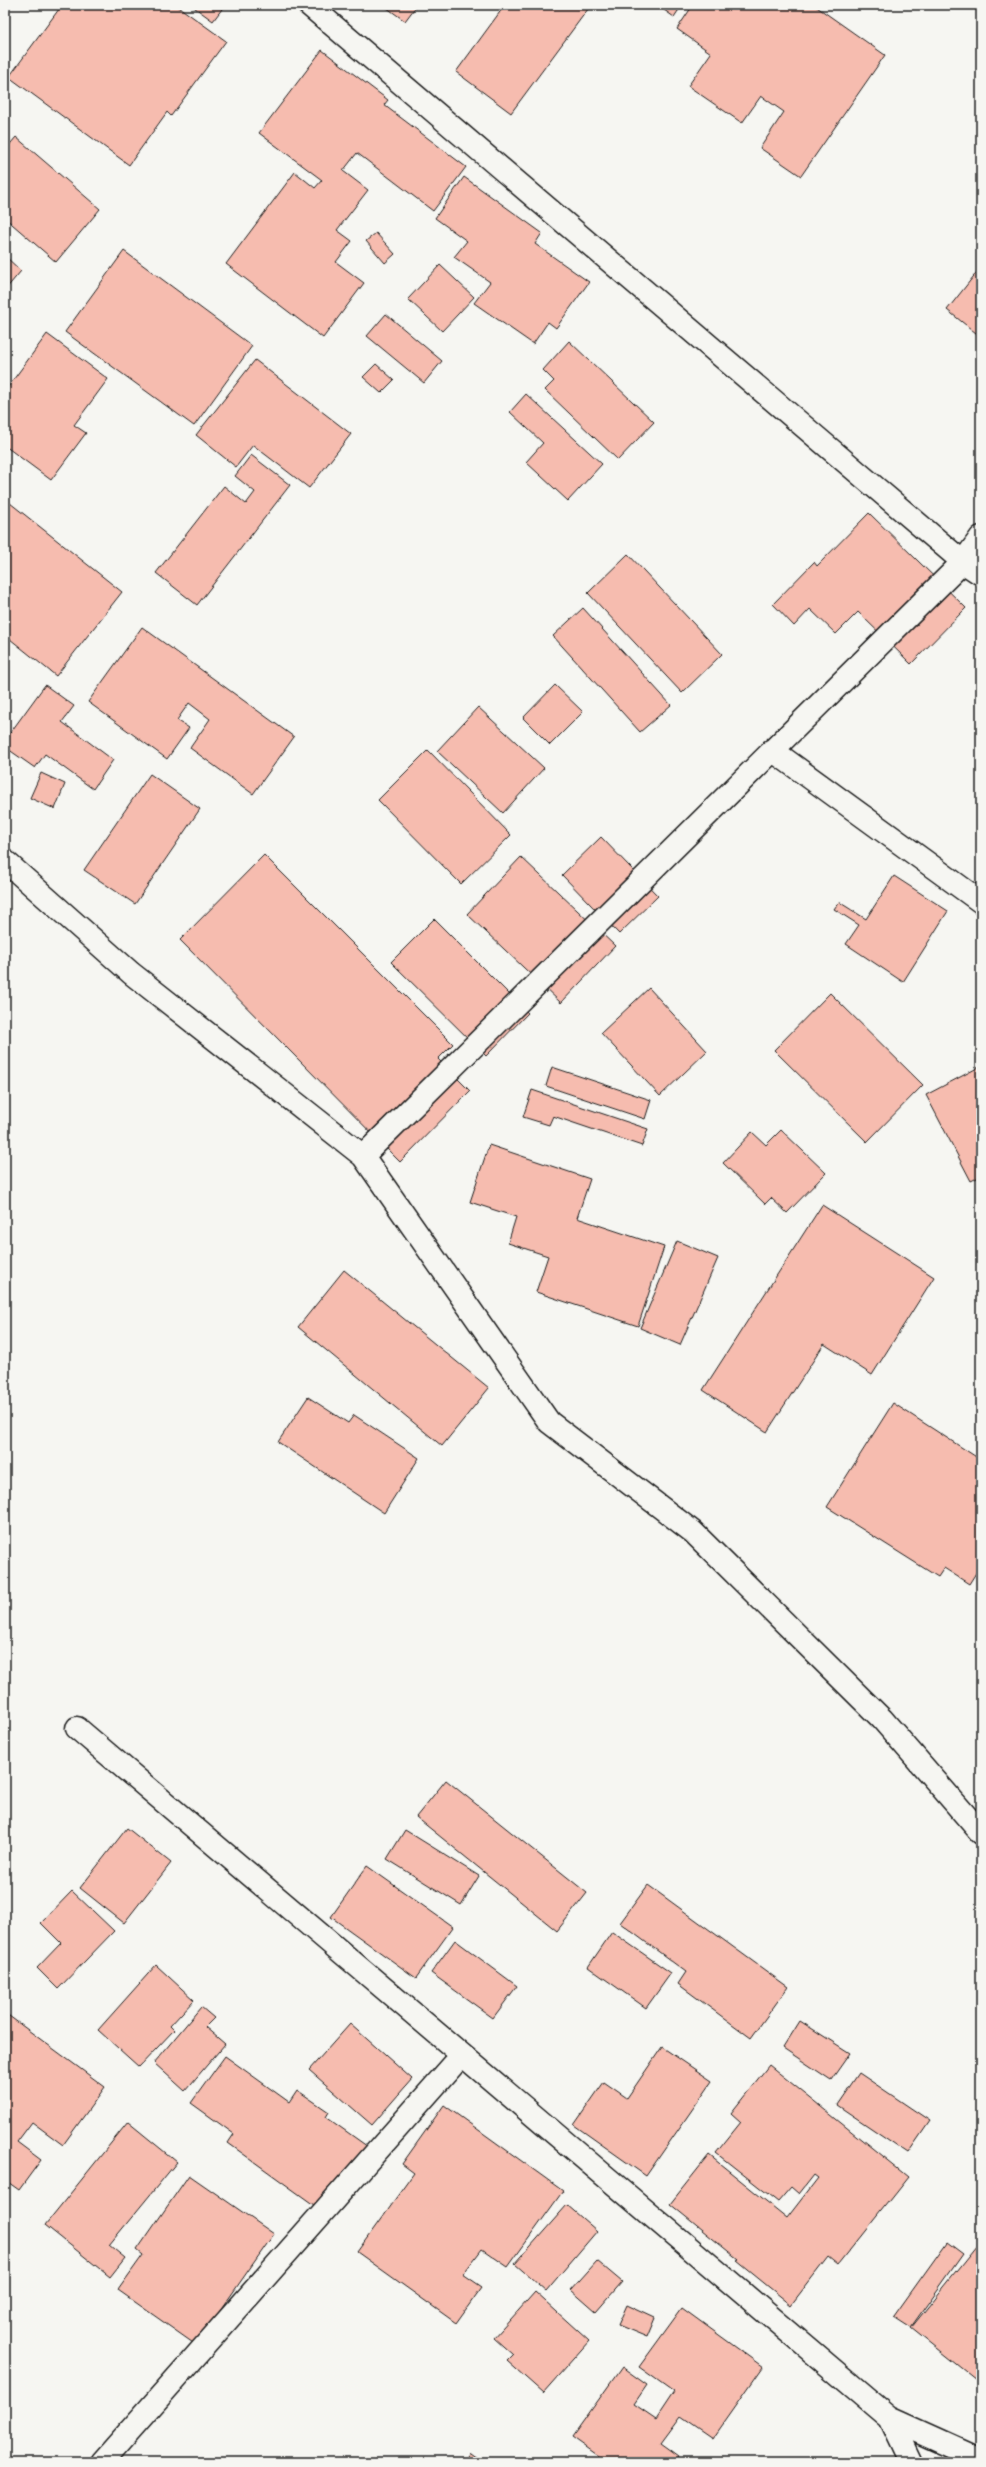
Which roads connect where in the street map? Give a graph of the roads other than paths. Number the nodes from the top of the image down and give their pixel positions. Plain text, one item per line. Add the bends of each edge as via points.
1 (309, 5) edge
2 (981, 537) edge
3 (963, 562) junction
4 (981, 574) edge
5 (772, 750) junction
6 (5, 861) edge
7 (981, 902) edge
8 (363, 1156) junction
9 (77, 1728) dead end
10 (981, 1833) edge
11 (462, 2055) junction
12 (890, 2418) junction
13 (981, 2459) edge
14 (102, 2462) edge
15 (910, 2462) edge

1 - 3 street
2 - 3 street
3 - 4 street
3 - 5 street
5 - 7 street
5 - 8 street
6 - 8 street via 131,973
8 - 10 street via 549,1422 692,1532 882,1718
9 - 11 street
11 - 12 street
11 - 14 street
12 - 13 street
12 - 15 street

